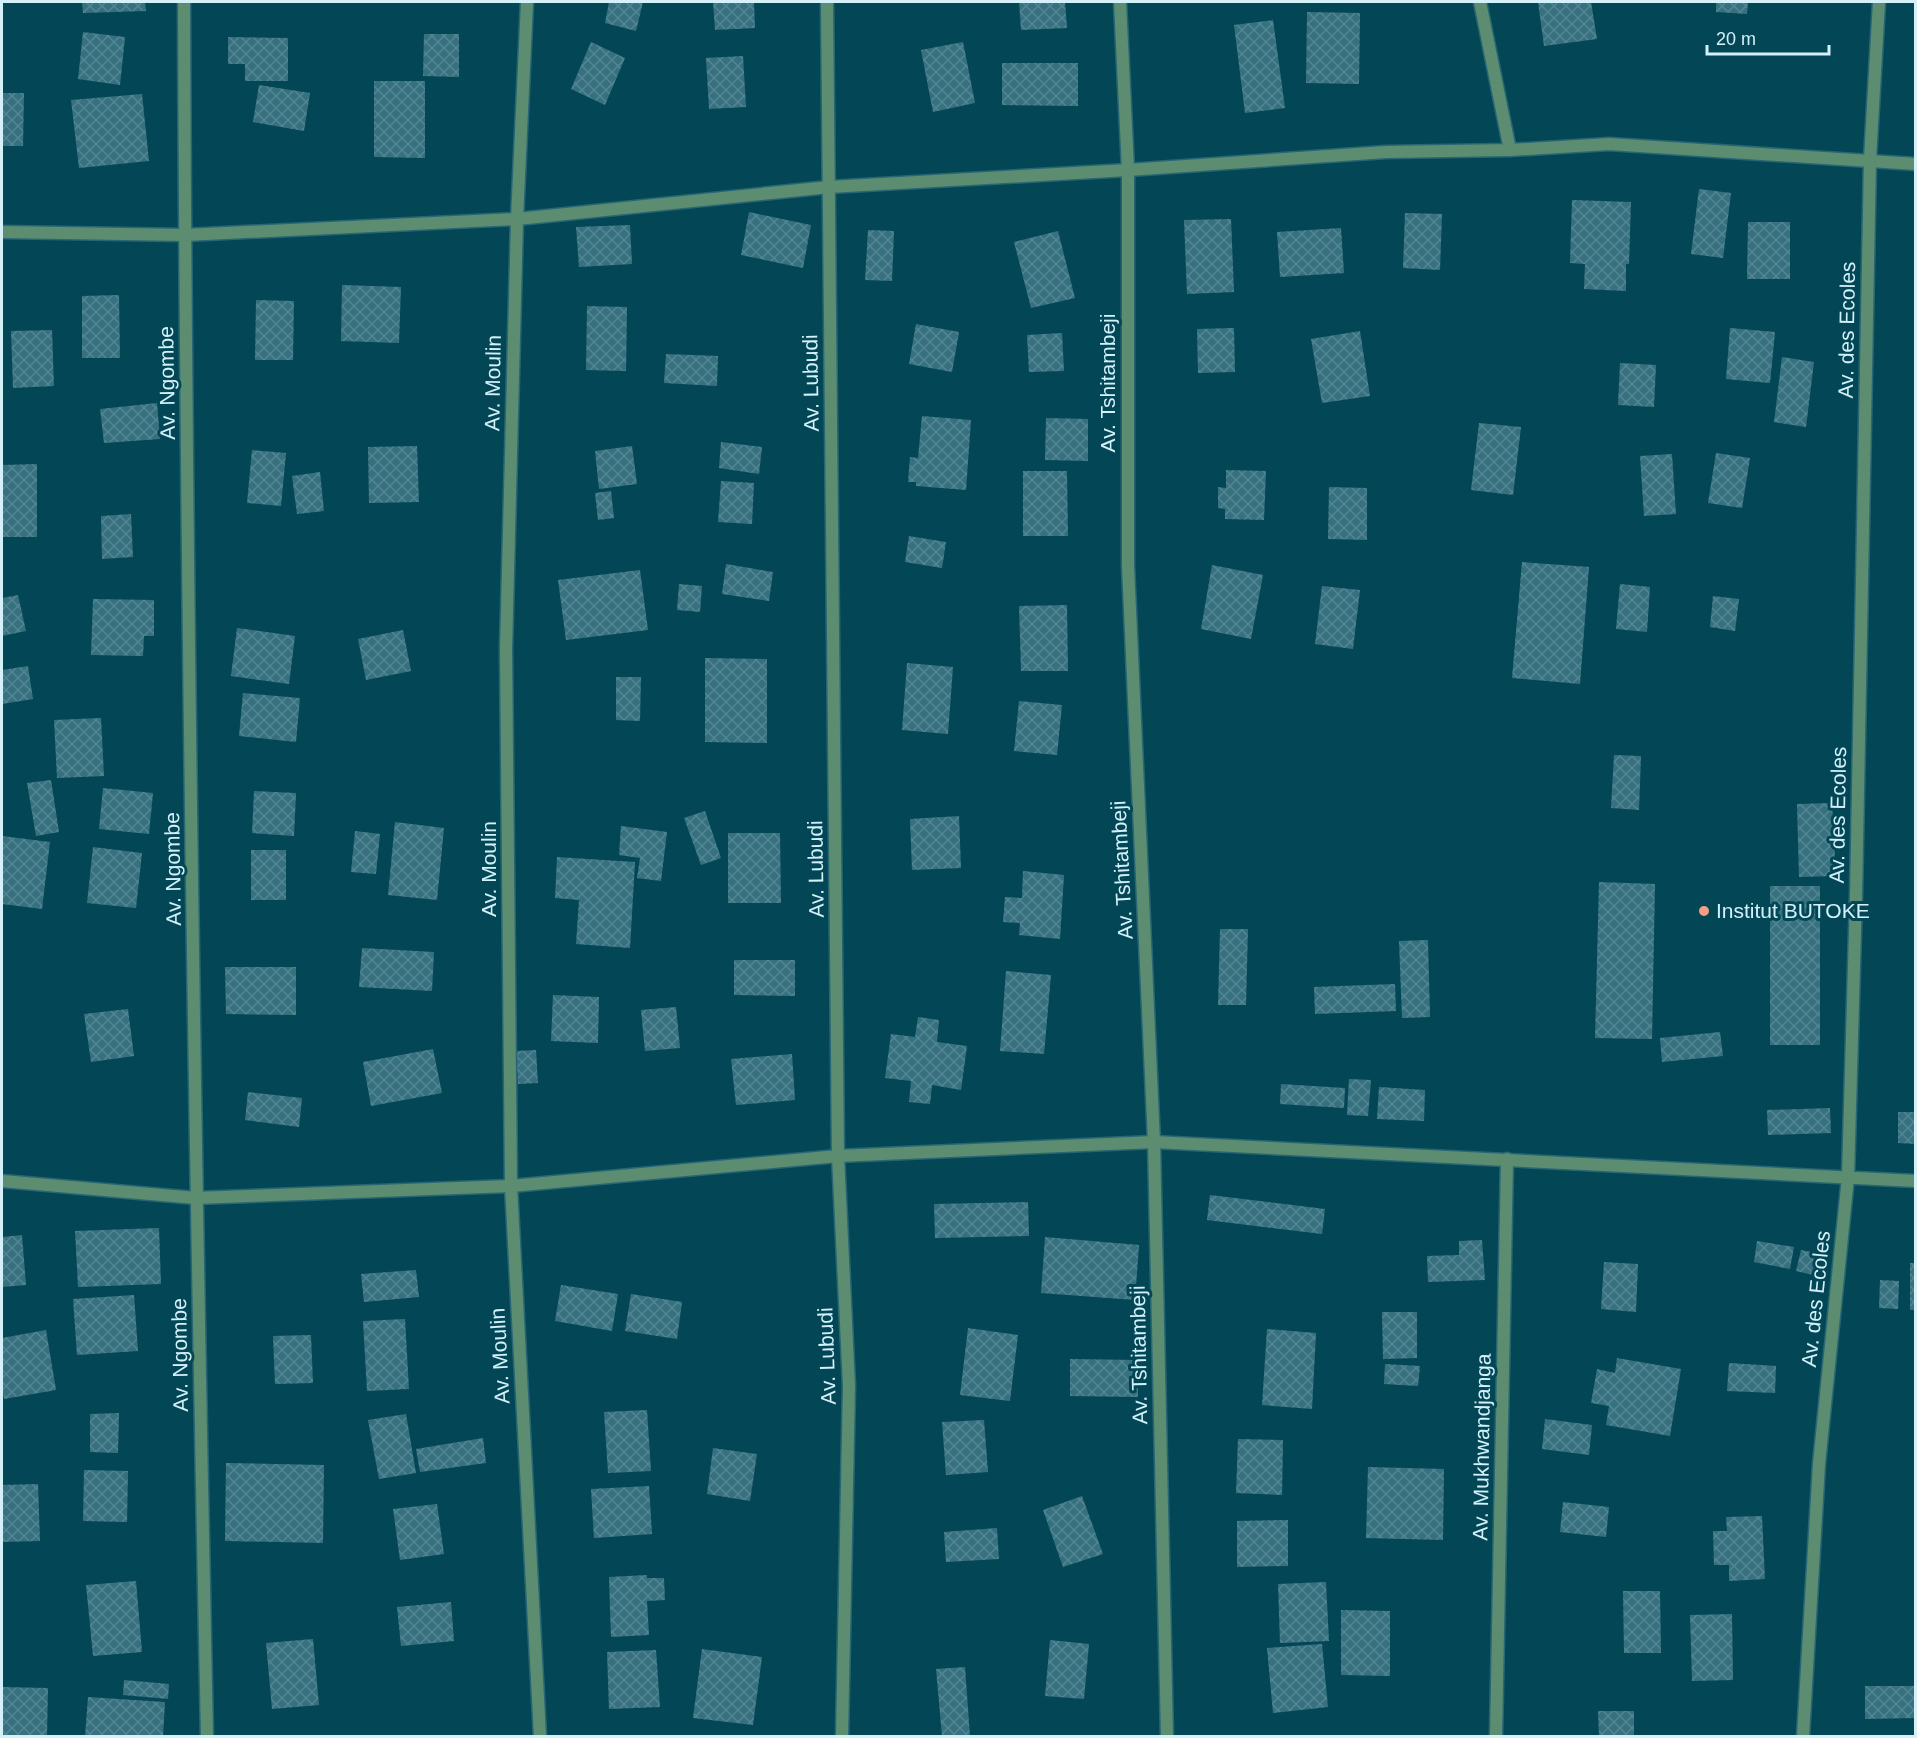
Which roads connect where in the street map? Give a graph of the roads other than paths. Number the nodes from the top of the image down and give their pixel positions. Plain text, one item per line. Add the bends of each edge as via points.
1 (184, 2) edge
2 (527, 2) edge
3 (827, 2) edge
4 (1120, 2) edge
5 (1479, 2) edge
6 (1879, 2) edge
7 (1510, 150) junction
8 (1870, 159) junction
9 (1916, 164) edge
10 (1128, 170) junction
11 (829, 187) junction
12 (516, 219) junction
13 (2, 232) edge
14 (185, 235) junction
15 (1154, 1142) junction
16 (838, 1156) junction
17 (1507, 1159) junction
18 (1848, 1177) junction
19 (2, 1181) edge
20 (1916, 1181) edge
21 (511, 1186) junction
22 (196, 1198) junction
23 (207, 1737) edge
24 (540, 1737) edge
25 (842, 1737) edge
26 (1167, 1737) edge
27 (1496, 1737) edge
28 (1803, 1737) edge

1 - 14 street, Av. Ngombe
2 - 12 street, Av. Moulin
3 - 11 street, Av. Lubudi
4 - 10 street, Av. Tshitambeji
5 - 7 street
6 - 8 street, Av. des Ecoles
7 - 8 street via 1609,144
7 - 10 street via 1386,152
8 - 9 street
8 - 18 street, Av. des Ecoles
10 - 11 street
10 - 15 street, Av. Tshitambeji via 1128,566
11 - 12 street
11 - 16 street, Av. Lubudi
12 - 14 street
12 - 21 street, Av. Moulin via 506,649
13 - 14 street
14 - 22 street, Av. Ngombe
15 - 16 street
15 - 17 street
15 - 26 street, Av. Tshitambeji
16 - 21 street
16 - 25 street, Av. Lubudi via 849,1386
17 - 18 street
17 - 27 street, Av. Mukhwandjanga
18 - 20 street
18 - 28 street, Av. des Ecoles via 1819,1464
19 - 22 street
21 - 22 street
21 - 24 street, Av. Moulin
22 - 23 street, Av. Ngombe

